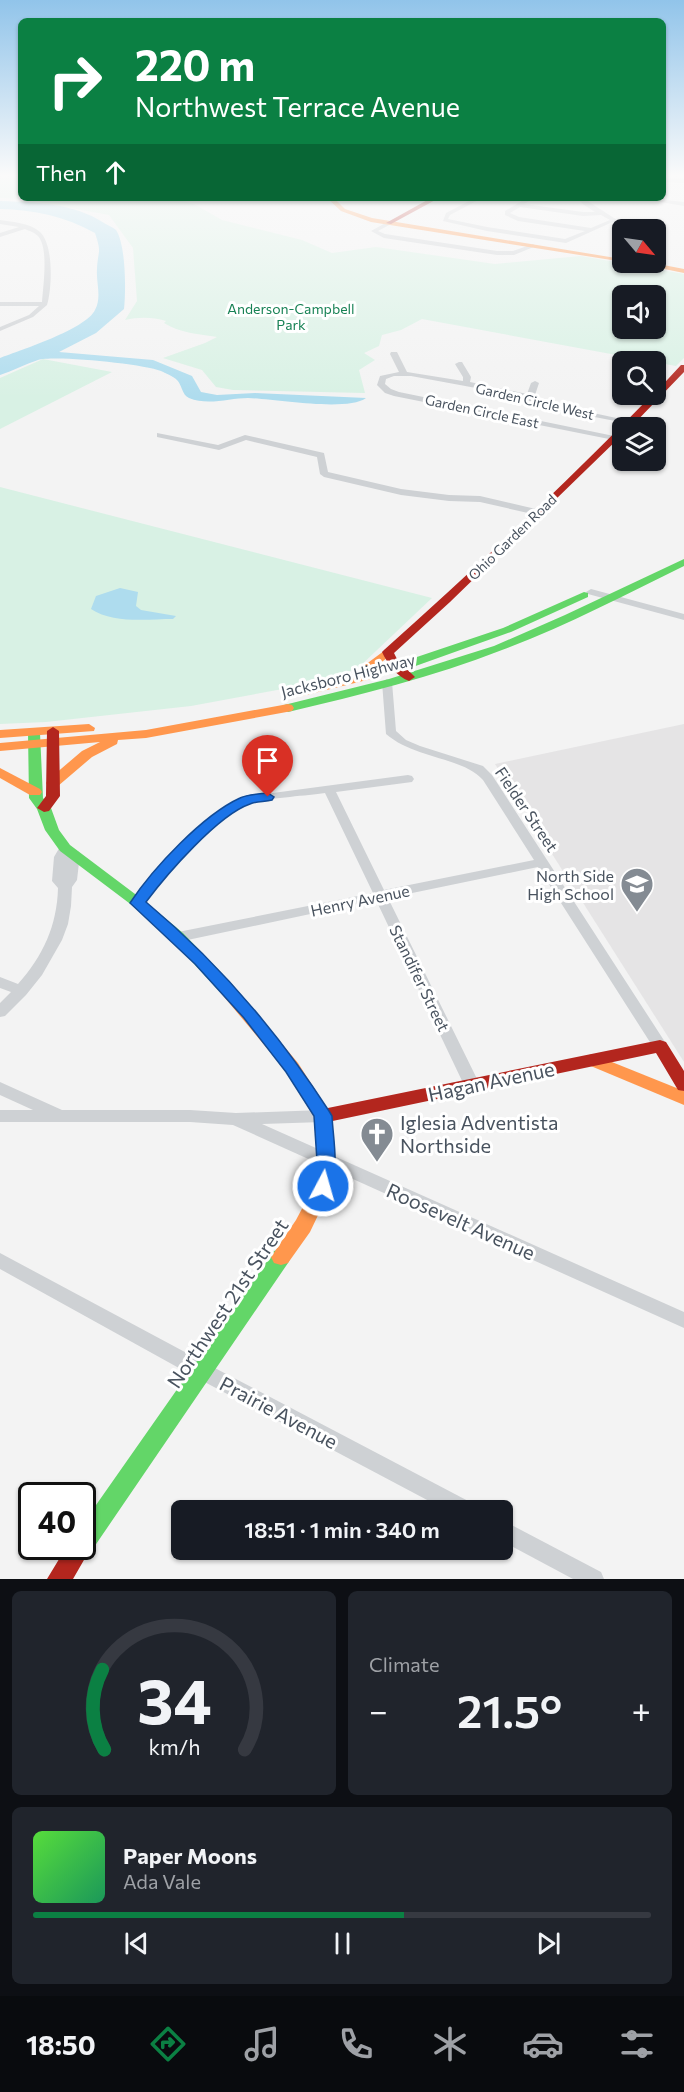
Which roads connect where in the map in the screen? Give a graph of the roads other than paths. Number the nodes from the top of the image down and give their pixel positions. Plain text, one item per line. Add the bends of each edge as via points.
1 (45, 251) edge
2 (482, 251) edge
3 (521, 251) edge
4 (561, 251) edge
5 (612, 259) edge
6 (666, 268) edge
7 (684, 271) edge
8 (0, 304) edge
9 (45, 304) junction
10 (0, 329) edge
11 (394, 354) dead end
12 (459, 364) dead end
13 (684, 367) edge
14 (404, 374) junction
15 (535, 383) dead end
16 (466, 384) junction
17 (530, 398) junction
18 (636, 417) edge
19 (612, 427) edge
20 (612, 428) edge
21 (160, 435) dead end
22 (612, 440) edge
23 (537, 512) junction
24 (684, 549) edge
25 (684, 562) edge
26 (591, 592) junction
27 (609, 597) junction
28 (684, 617) edge
29 (400, 641) junction
30 (388, 652) junction
31 (409, 670) junction
32 (349, 680) junction
33 (387, 682) junction
34 (0, 734) edge
35 (121, 736) junction
36 (53, 737) junction
37 (34, 739) junction
38 (0, 747) edge
39 (0, 771) edge
40 (408, 779) dead end
41 (53, 783) junction
42 (329, 789) junction
43 (35, 792) junction
44 (44, 808) junction
45 (69, 851) junction
46 (542, 862) junction
47 (380, 895) junction
48 (138, 903) junction
49 (178, 938) junction
50 (0, 982) edge
51 (21, 991) junction
52 (0, 1012) edge
53 (660, 1046) junction
54 (592, 1060) junction
55 (472, 1085) junction
56 (684, 1085) edge
57 (0, 1088) edge
58 (684, 1098) edge
59 (0, 1116) edge
60 (60, 1116) junction
61 (323, 1116) junction
62 (236, 1119) junction
63 (326, 1161) junction
64 (0, 1260) edge
65 (684, 1320) edge
66 (204, 1372) junction
67 (446, 1500) edge
68 (96, 1526) edge
69 (513, 1536) edge
70 (72, 1560) edge
71 (58, 1579) edge
72 (594, 1579) edge

1 - 9 street
2 - 3 street
4 - 5 street
6 - 7 street
8 - 9 street
9 - 10 street via 31,316
11 - 14 street
12 - 16 street via 467,377
13 - 18 street, Ohio Garden Road
14 - 16 street, Garden Circle West
14 - 20 street, Garden Circle East via 386,376 381,385 397,394
15 - 17 street
16 - 17 street, Garden Circle West
17 - 19 street, Garden Circle West
21 - 23 street via 219,448 245,438 321,455 324,474 400,492 480,499
22 - 23 street, Ohio Garden Road
23 - 29 street, Ohio Garden Road
24 - 26 street, Jacksboro Highway
25 - 27 street, Jacksboro Highway
26 - 27 street
26 - 31 street, Jacksboro Highway
27 - 28 street
27 - 31 street, Jacksboro Highway via 499,648
29 - 30 street, Ohio Garden Road
29 - 31 street via 401,656
30 - 31 street
30 - 32 street, Ohio Garden Road
31 - 32 street, Jacksboro Highway
31 - 33 street, Jacksboro Highway
32 - 36 street, Jacksboro Highway via 270,700
33 - 35 street, Jacksboro Highway via 212,724
33 - 46 street, Fielder Street via 390,732 416,748 479,768
34 - 37 street, Jacksboro Highway
35 - 36 street, Jacksboro Highway
35 - 41 street via 87,754
36 - 37 street, Jacksboro Highway
36 - 41 street
37 - 38 street, Jacksboro Highway
37 - 43 street, Northwest 21st Street
39 - 43 street
40 - 42 street
41 - 44 street via 53,796
42 - 47 street, Standifer Street
42 - 48 street via 237,803 163,869
43 - 44 street, Northwest 21st Street
44 - 45 street, Northwest 21st Street via 52,830
45 - 48 street, Northwest 21st Street
45 - 51 street via 70,880 65,887 64,916 55,943
46 - 47 street, Henry Avenue
46 - 53 street, Fielder Street
47 - 49 street, Henry Avenue
47 - 55 street, Standifer Street
48 - 49 street, Northwest 21st Street
49 - 61 street, Northwest 21st Street via 249,1014 292,1067
50 - 51 street
51 - 52 street
53 - 54 street, Hagan Avenue
53 - 56 street, Fielder Street
54 - 55 street, Hagan Avenue
54 - 58 street
55 - 61 street, Hagan Avenue
57 - 60 street
59 - 60 street
60 - 62 street, Roosevelt Avenue
61 - 62 street
61 - 63 street, Northwest 21st Street
62 - 63 street, Roosevelt Avenue
63 - 65 street, Roosevelt Avenue
63 - 66 street, Northwest 21st Street via 323,1186 303,1226
64 - 66 street, Prairie Avenue
66 - 67 street, Prairie Avenue
66 - 68 street, Northwest 21st Street
69 - 72 street
70 - 71 street, Northwest 21st Street

